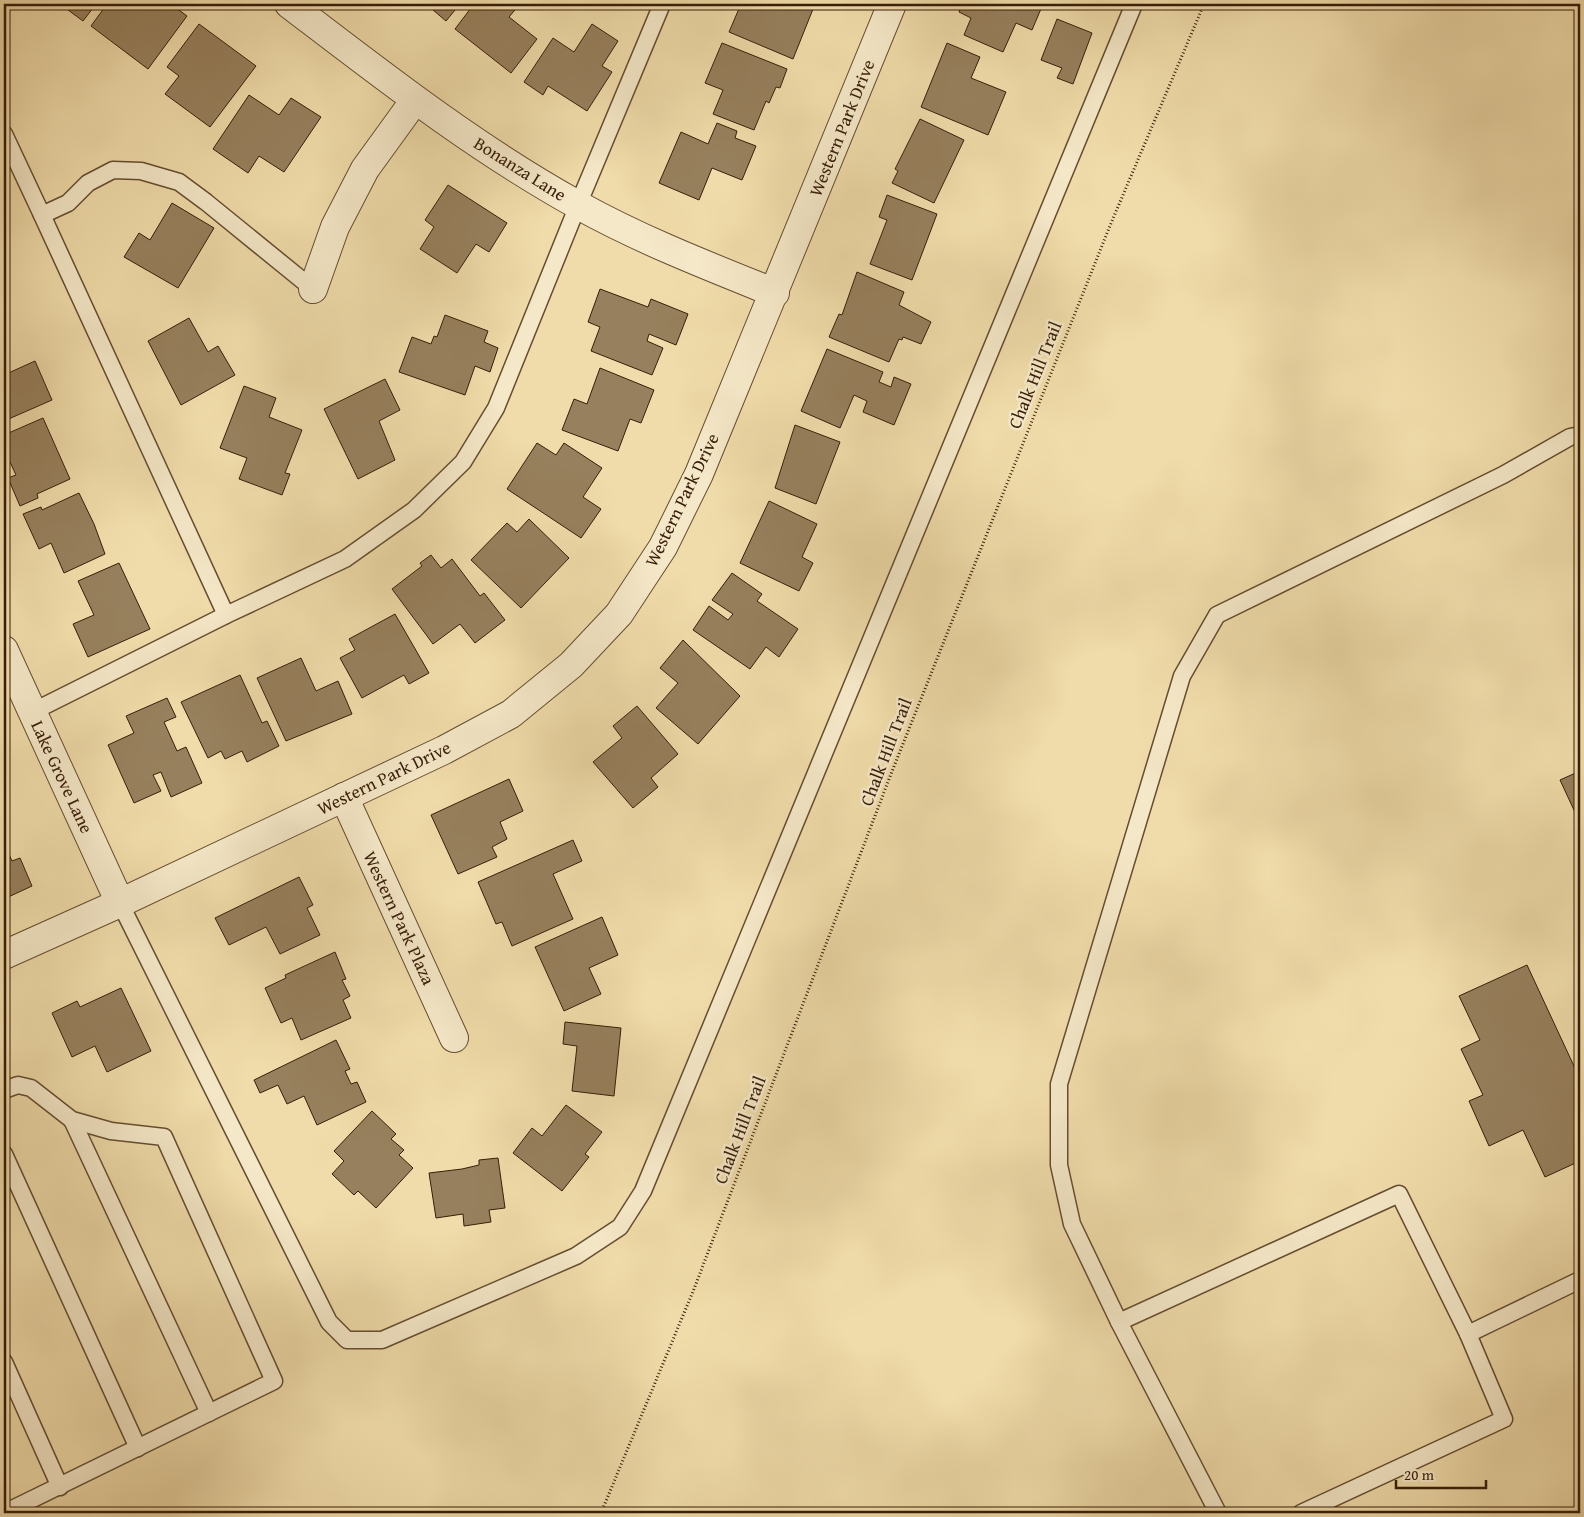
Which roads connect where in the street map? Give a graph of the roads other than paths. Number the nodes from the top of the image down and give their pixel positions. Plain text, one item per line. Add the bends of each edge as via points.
1 (289, 4) edge
2 (892, 4) edge
3 (1134, 4) edge
4 (655, 7) edge
5 (415, 100) junction
6 (4, 134) edge
7 (578, 205) junction
8 (42, 214) junction
9 (313, 289) joint
10 (775, 293) junction
11 (1580, 435) edge
12 (226, 615) junction
13 (4, 650) edge
14 (32, 712) junction
15 (344, 797) junction
16 (120, 903) junction
17 (4, 955) edge
18 (454, 1038) dead end
19 (4, 1090) edge
20 (72, 1120) junction
21 (4, 1154) edge
22 (1580, 1280) edge
23 (1119, 1322) junction
24 (1468, 1334) junction
25 (4, 1362) edge
26 (209, 1413) junction
27 (138, 1448) junction
28 (60, 1487) junction
29 (4, 1513) edge
30 (1218, 1513) edge
31 (1301, 1513) edge

1 - 5 street, Bonanza Lane
2 - 10 street, Western Park Drive
3 - 16 lane via 647,1182 620,1227 576,1256 382,1340 347,1340 329,1322
4 - 7 lane
5 - 7 street, Bonanza Lane
5 - 9 street via 366,170 335,227
6 - 8 lane
7 - 10 street, Bonanza Lane via 671,251
7 - 12 lane via 496,408 463,462 414,510 345,559
8 - 9 lane via 68,203 88,183 113,170 141,171 179,182
8 - 12 lane
10 - 15 street, Western Park Drive via 664,547 619,614 571,665 511,714
11 - 23 lane via 1570,437 1494,479 1217,616 1182,676 1059,1084 1058,1165 1072,1224
12 - 14 lane
13 - 14 street, Lake Grove Lane
14 - 16 street, Lake Grove Lane
15 - 16 street, Western Park Drive
15 - 18 street, Western Park Plaza
16 - 17 street, Western Park Drive
19 - 20 lane via 18,1085 31,1088
20 - 26 lane
20 - 26 lane via 111,1131 164,1137 274,1381
21 - 27 lane
22 - 24 lane
23 - 24 lane via 1399,1194
23 - 30 lane
24 - 31 lane via 1504,1419
25 - 28 lane
26 - 27 lane
27 - 28 lane
28 - 29 lane

